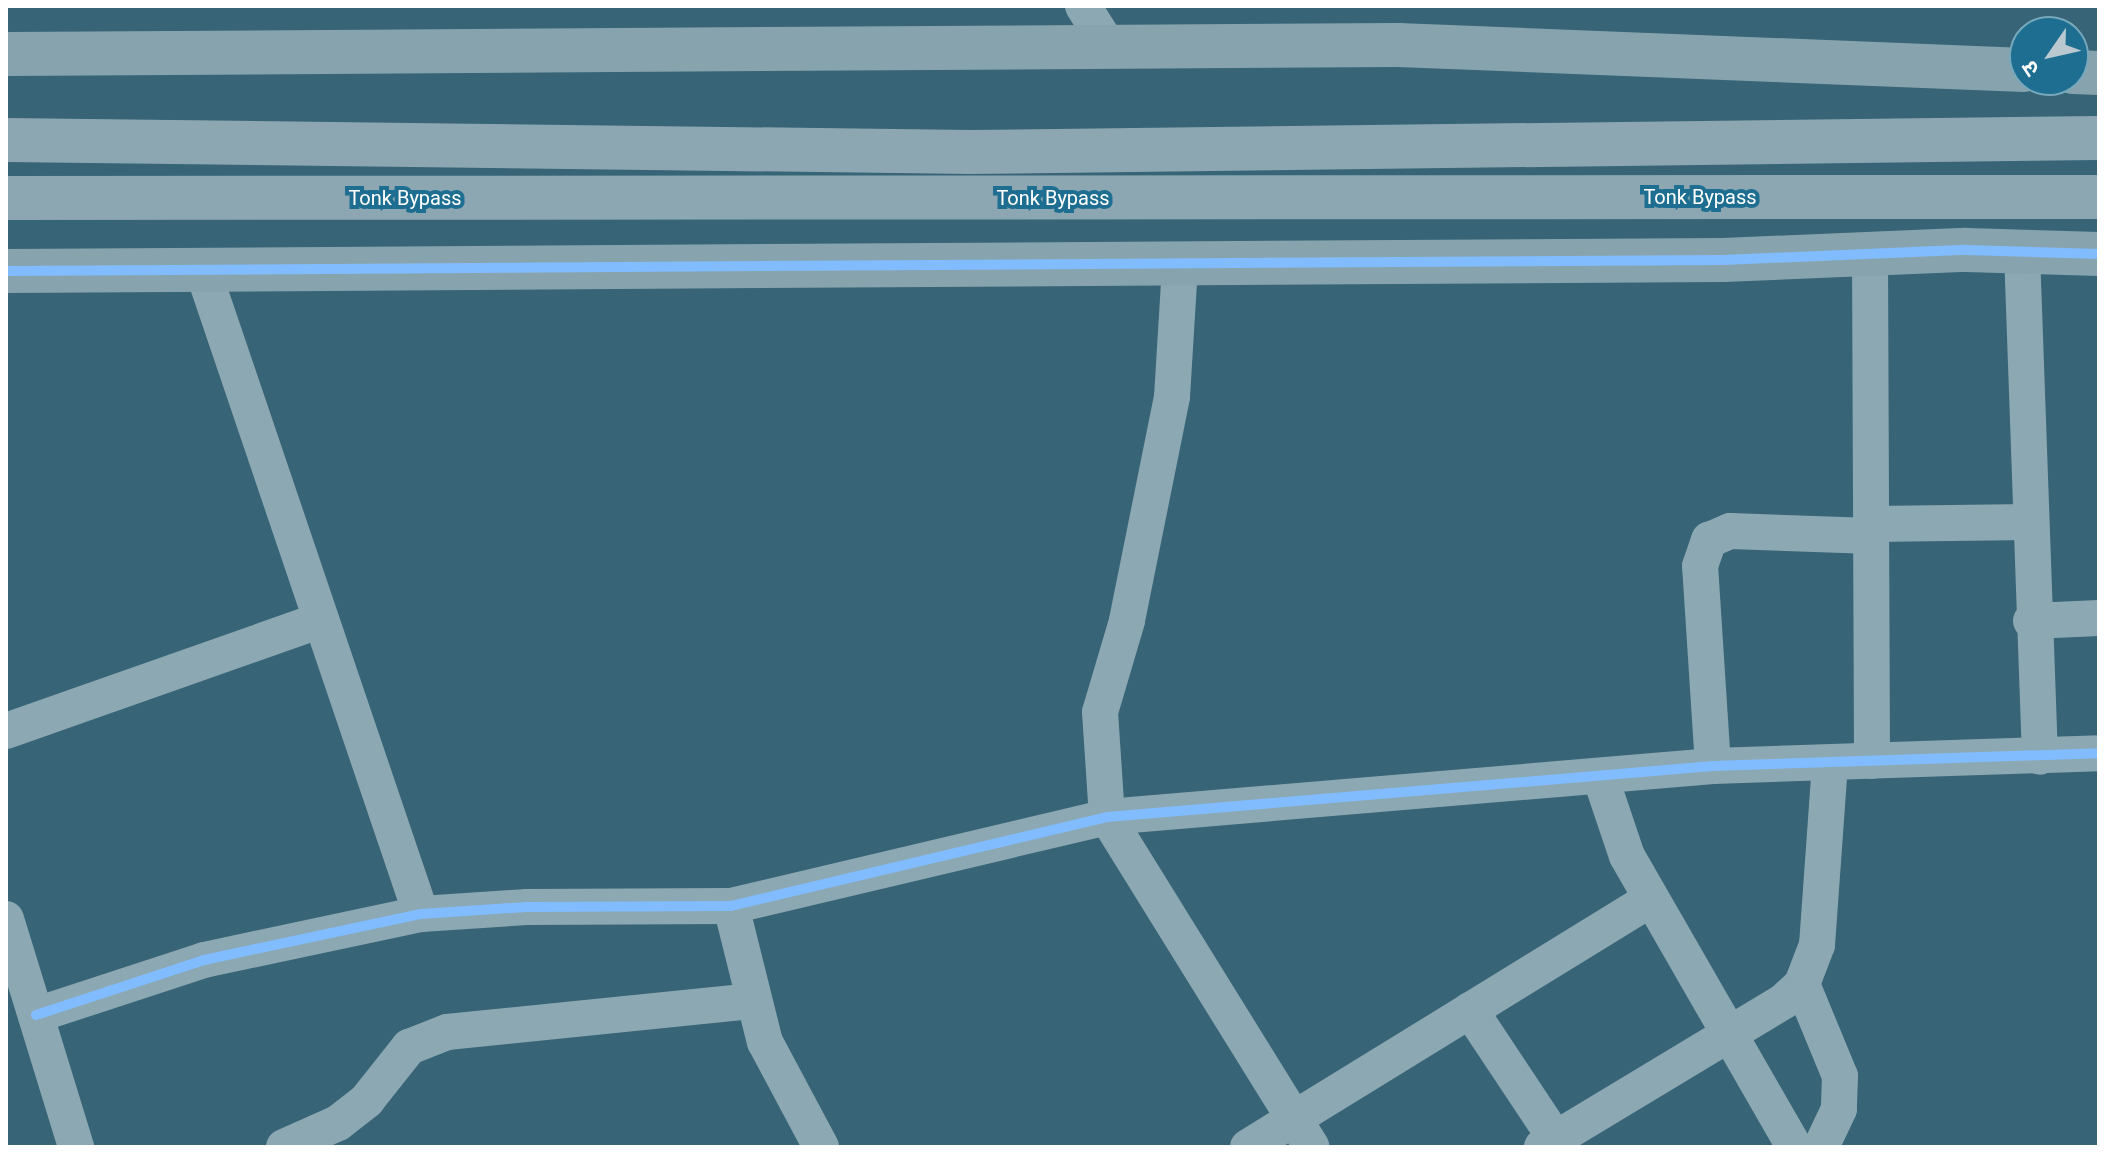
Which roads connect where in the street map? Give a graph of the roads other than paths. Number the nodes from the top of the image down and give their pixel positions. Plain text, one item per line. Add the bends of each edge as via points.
1 (1083, 6) edge
2 (1109, 47) junction
3 (6, 54) edge
4 (2009, 69) edge
5 (2099, 109) edge
6 (2046, 138) junction
7 (2099, 138) edge
8 (6, 140) edge
9 (2047, 197) junction
10 (2099, 197) edge
11 (6, 198) edge
12 (2099, 227) edge
13 (2022, 252) junction
14 (1870, 254) junction
15 (2099, 254) edge
16 (1180, 266) junction
17 (6, 271) edge
18 (203, 271) junction
19 (2029, 522) junction
20 (1872, 530) junction
21 (2099, 618) edge
22 (321, 620) junction
23 (2031, 621) junction
24 (6, 731) edge
25 (2099, 753) edge
26 (2040, 757) junction
27 (1872, 761) junction
28 (1830, 763) junction
29 (1713, 766) junction
30 (1600, 776) junction
31 (1107, 817) junction
32 (1651, 899) junction
33 (731, 906) junction
34 (421, 914) junction
35 (7, 927) edge
36 (1802, 984) junction
37 (753, 1001) junction
38 (1470, 1010) junction
39 (36, 1015) junction
40 (1726, 1035) junction
41 (1304, 1132) edge
42 (1553, 1144) edge
43 (76, 1147) edge
44 (284, 1147) edge
45 (821, 1147) edge
46 (1248, 1147) edge
47 (1794, 1147) edge
48 (1821, 1147) edge

1 - 2 street
2 - 3 street
2 - 4 street via 1398,45
5 - 6 highway
6 - 7 highway
6 - 8 highway via 970,152
9 - 10 highway, Tonk Bypass
9 - 11 highway, Tonk Bypass
9 - 12 highway
13 - 14 street
13 - 15 street
13 - 19 street
14 - 16 street
14 - 20 street
16 - 18 street
16 - 31 street via 1172,397 1127,621 1100,712
17 - 18 street
18 - 22 street
19 - 20 street
19 - 23 street
20 - 27 street
20 - 29 street via 1730,531 1709,540 1700,566
21 - 23 street
22 - 24 street
22 - 34 street
23 - 26 street
25 - 26 street
26 - 27 street
27 - 28 street
28 - 29 street
28 - 36 street via 1817,945
29 - 30 street
30 - 31 street
30 - 32 street via 1627,856
31 - 33 street
31 - 41 street
32 - 38 street
32 - 40 street
33 - 34 street via 527,907
33 - 37 street
34 - 39 street via 204,960
35 - 39 street
36 - 40 street
36 - 48 street via 1840,1076 1839,1109
37 - 44 street via 447,1032 409,1047 367,1100 338,1123
37 - 45 street via 783,1083
38 - 41 street
38 - 42 street
39 - 43 street
40 - 42 street
40 - 47 street
41 - 46 street

